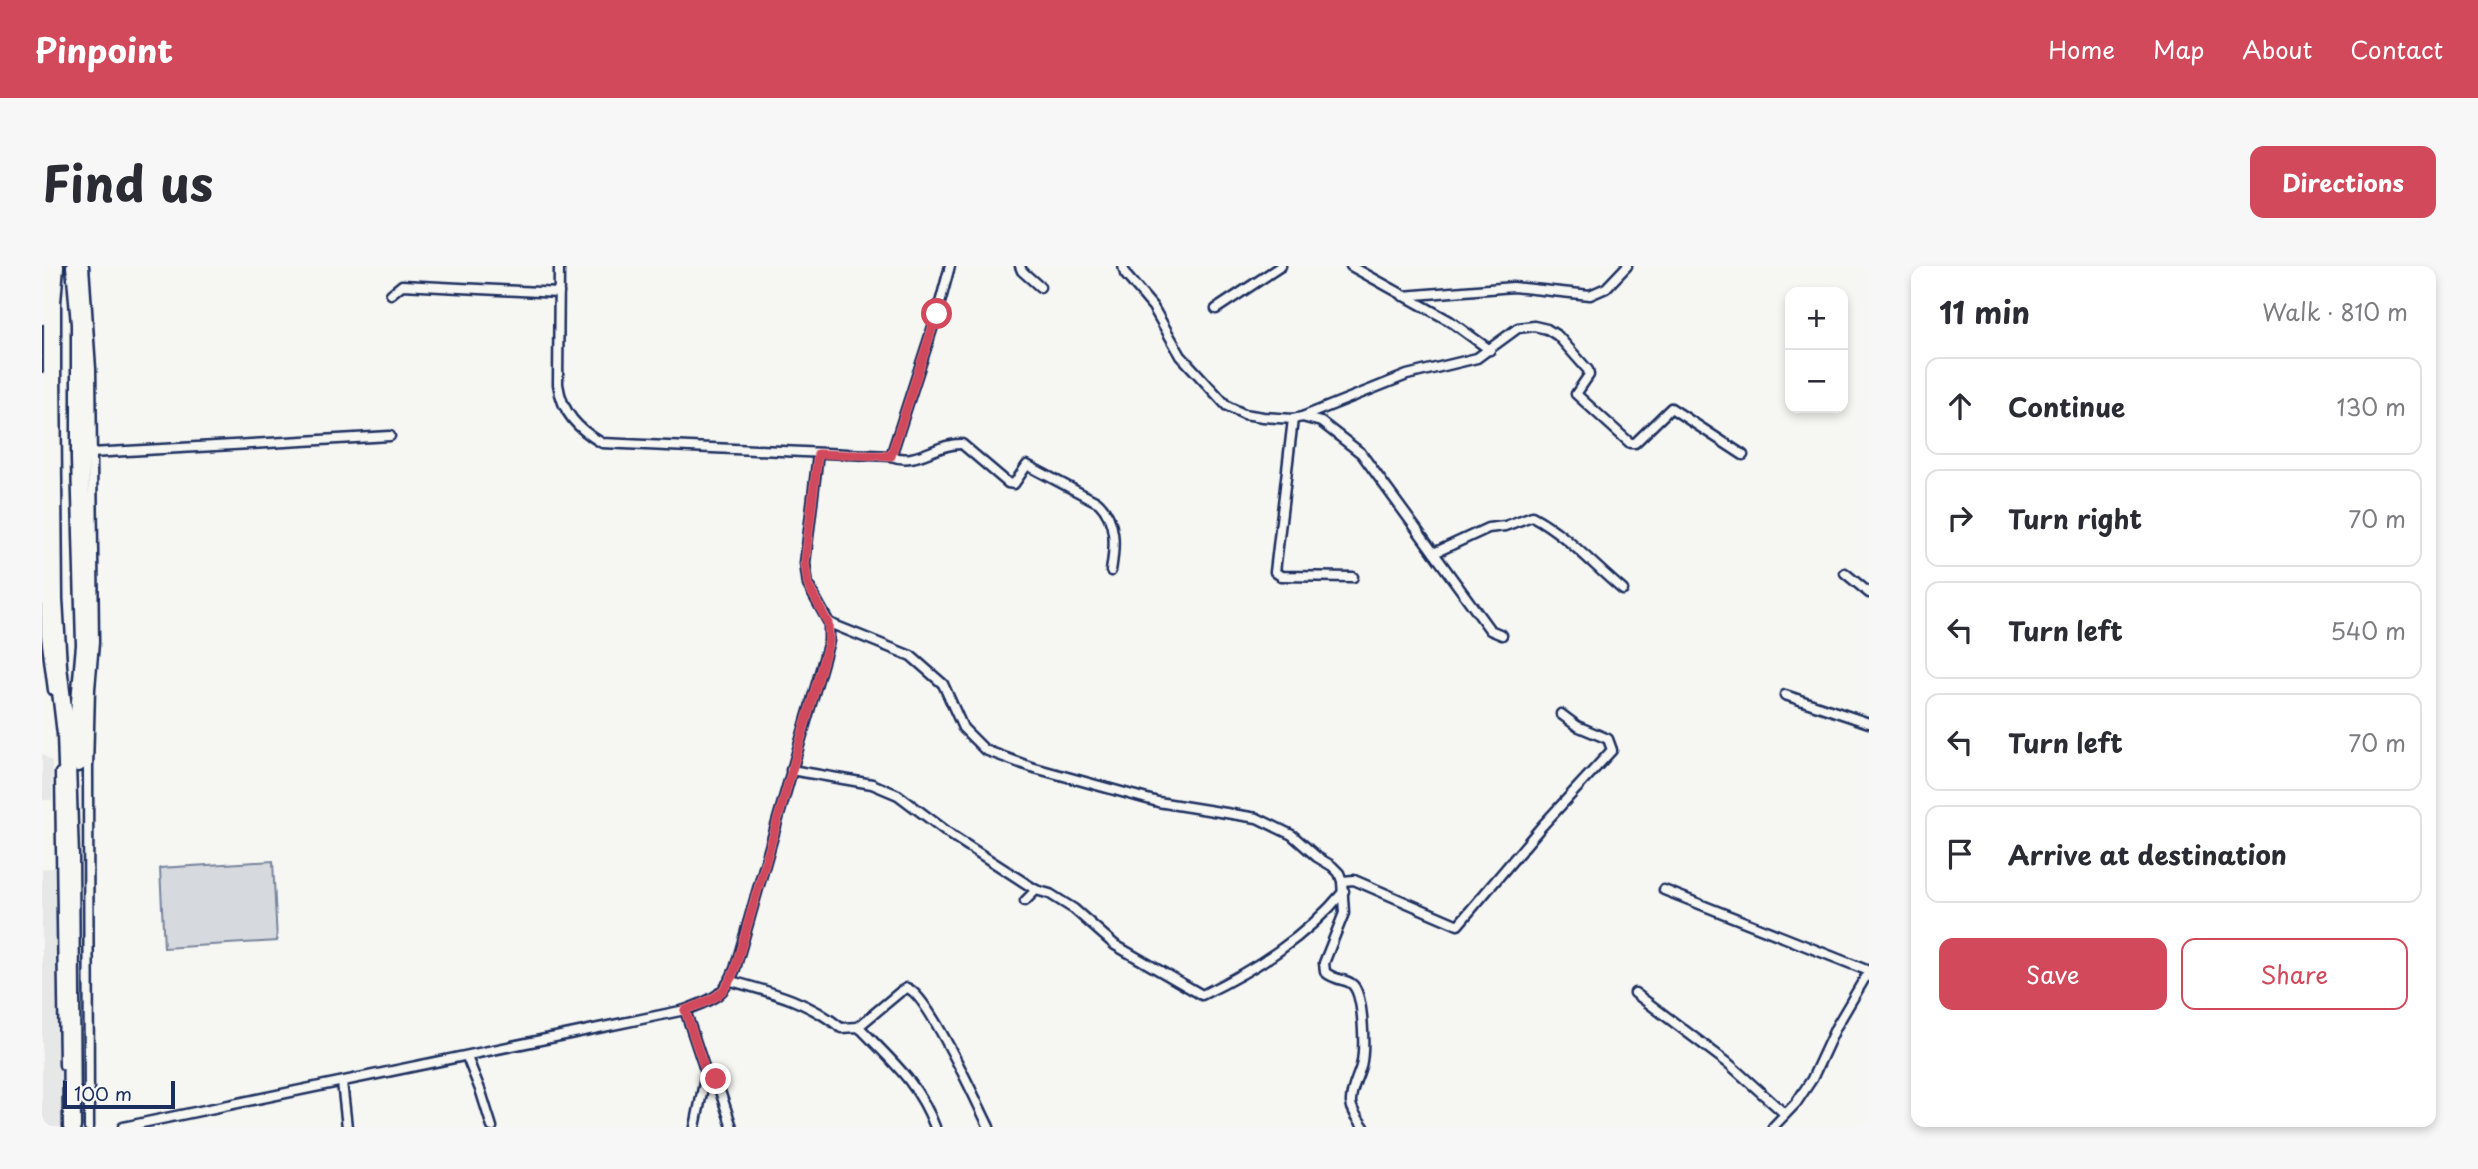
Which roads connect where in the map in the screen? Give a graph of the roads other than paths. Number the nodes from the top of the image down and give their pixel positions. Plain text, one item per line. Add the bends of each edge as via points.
1 (47, 266) edge
2 (55, 266) edge
3 (75, 266) edge
4 (84, 266) edge
5 (559, 266) edge
6 (950, 266) edge
7 (1020, 266) edge
8 (1123, 266) edge
9 (1281, 266) edge
10 (1351, 266) edge
11 (1627, 266) edge
12 (1040, 287) dead end
13 (391, 293) dead end
14 (559, 293) junction
15 (1404, 296) junction
16 (1216, 309) dead end
17 (42, 320) edge
18 (1490, 350) junction
19 (42, 377) edge
20 (1298, 418) junction
21 (390, 436) dead end
22 (818, 454) junction
23 (1743, 455) dead end
24 (86, 456) junction
25 (891, 456) junction
26 (53, 464) junction
27 (53, 510) junction
28 (83, 513) junction
29 (1434, 553) junction
30 (1111, 571) dead end
31 (1846, 573) dead end
32 (1353, 577) dead end
33 (1623, 590) dead end
34 (1869, 593) edge
35 (828, 623) junction
36 (1502, 635) dead end
37 (57, 648) junction
38 (94, 649) junction
39 (49, 663) junction
40 (83, 663) junction
41 (1785, 695) dead end
42 (1561, 714) dead end
43 (1869, 723) edge
44 (791, 770) junction
45 (1342, 881) junction
46 (1036, 890) junction
47 (1664, 890) dead end
48 (1344, 891) junction
49 (1025, 901) dead end
50 (731, 981) junction
51 (1635, 993) dead end
52 (685, 1010) junction
53 (858, 1027) junction
54 (467, 1057) junction
55 (706, 1073) junction
56 (342, 1082) junction
57 (1785, 1114) junction
58 (66, 1127) edge
59 (72, 1127) edge
60 (81, 1127) edge
61 (89, 1127) edge
62 (123, 1127) edge
63 (347, 1127) edge
64 (492, 1127) edge
65 (695, 1127) edge
66 (732, 1127) edge
67 (935, 1127) edge
68 (989, 1127) edge
69 (1364, 1127) edge
70 (1773, 1127) edge

1 - 17 street
2 - 26 highway
3 - 24 highway
4 - 24 street via 89,326
5 - 14 street
6 - 25 street
7 - 12 street
8 - 20 street via 1181,356 1227,406 1244,414
9 - 16 street
10 - 15 street
11 - 15 street via 1606,288 1590,295 1513,287
13 - 14 street via 402,285
14 - 22 street via 560,400 587,435 602,443
15 - 18 street
18 - 20 street via 1477,358 1408,375
18 - 23 street via 1518,328 1547,329 1588,370 1576,394 1630,443 1671,408
19 - 39 street
20 - 29 street via 1321,422 1361,453
20 - 32 street via 1276,573
21 - 24 street
22 - 25 street
22 - 35 street via 805,563 808,585
24 - 26 highway via 68,472
24 - 28 highway
24 - 38 street
25 - 30 street via 907,460 962,444 1008,483 1014,484 1027,465 1072,487 1105,509 1114,539
26 - 27 highway
27 - 28 highway via 68,502
27 - 37 highway
28 - 40 highway
29 - 33 street via 1488,528 1532,516 1564,537
29 - 36 street via 1490,630
31 - 34 street
35 - 44 street via 829,641
35 - 45 street via 911,656 943,684 963,728 985,750 1031,768 1158,802 1257,818 1292,835 1332,866
37 - 39 street
37 - 59 highway via 67,747
38 - 40 street
38 - 61 street via 88,755
39 - 58 street via 59,738
40 - 60 highway via 78,759
41 - 43 street
42 - 45 street via 1608,739 1612,750 1458,925 1354,880
44 - 46 street via 872,783 898,795
44 - 50 street
45 - 48 street
46 - 48 street via 1074,909 1115,945 1202,995 1286,947
46 - 49 street
47 - 57 street via 1869,971 1812,1079
48 - 69 street via 1344,913 1324,963 1332,978 1356,988 1360,1001 1362,1062 1351,1102
50 - 52 street via 713,1000
50 - 53 street via 796,1000 841,1028
51 - 57 street via 1728,1063
52 - 54 street
52 - 55 street
53 - 67 street via 898,1064
53 - 68 street via 900,992 912,989 954,1056
54 - 56 street
54 - 64 street
55 - 65 street
55 - 66 street via 716,1079
56 - 62 street
56 - 63 street
57 - 70 street

